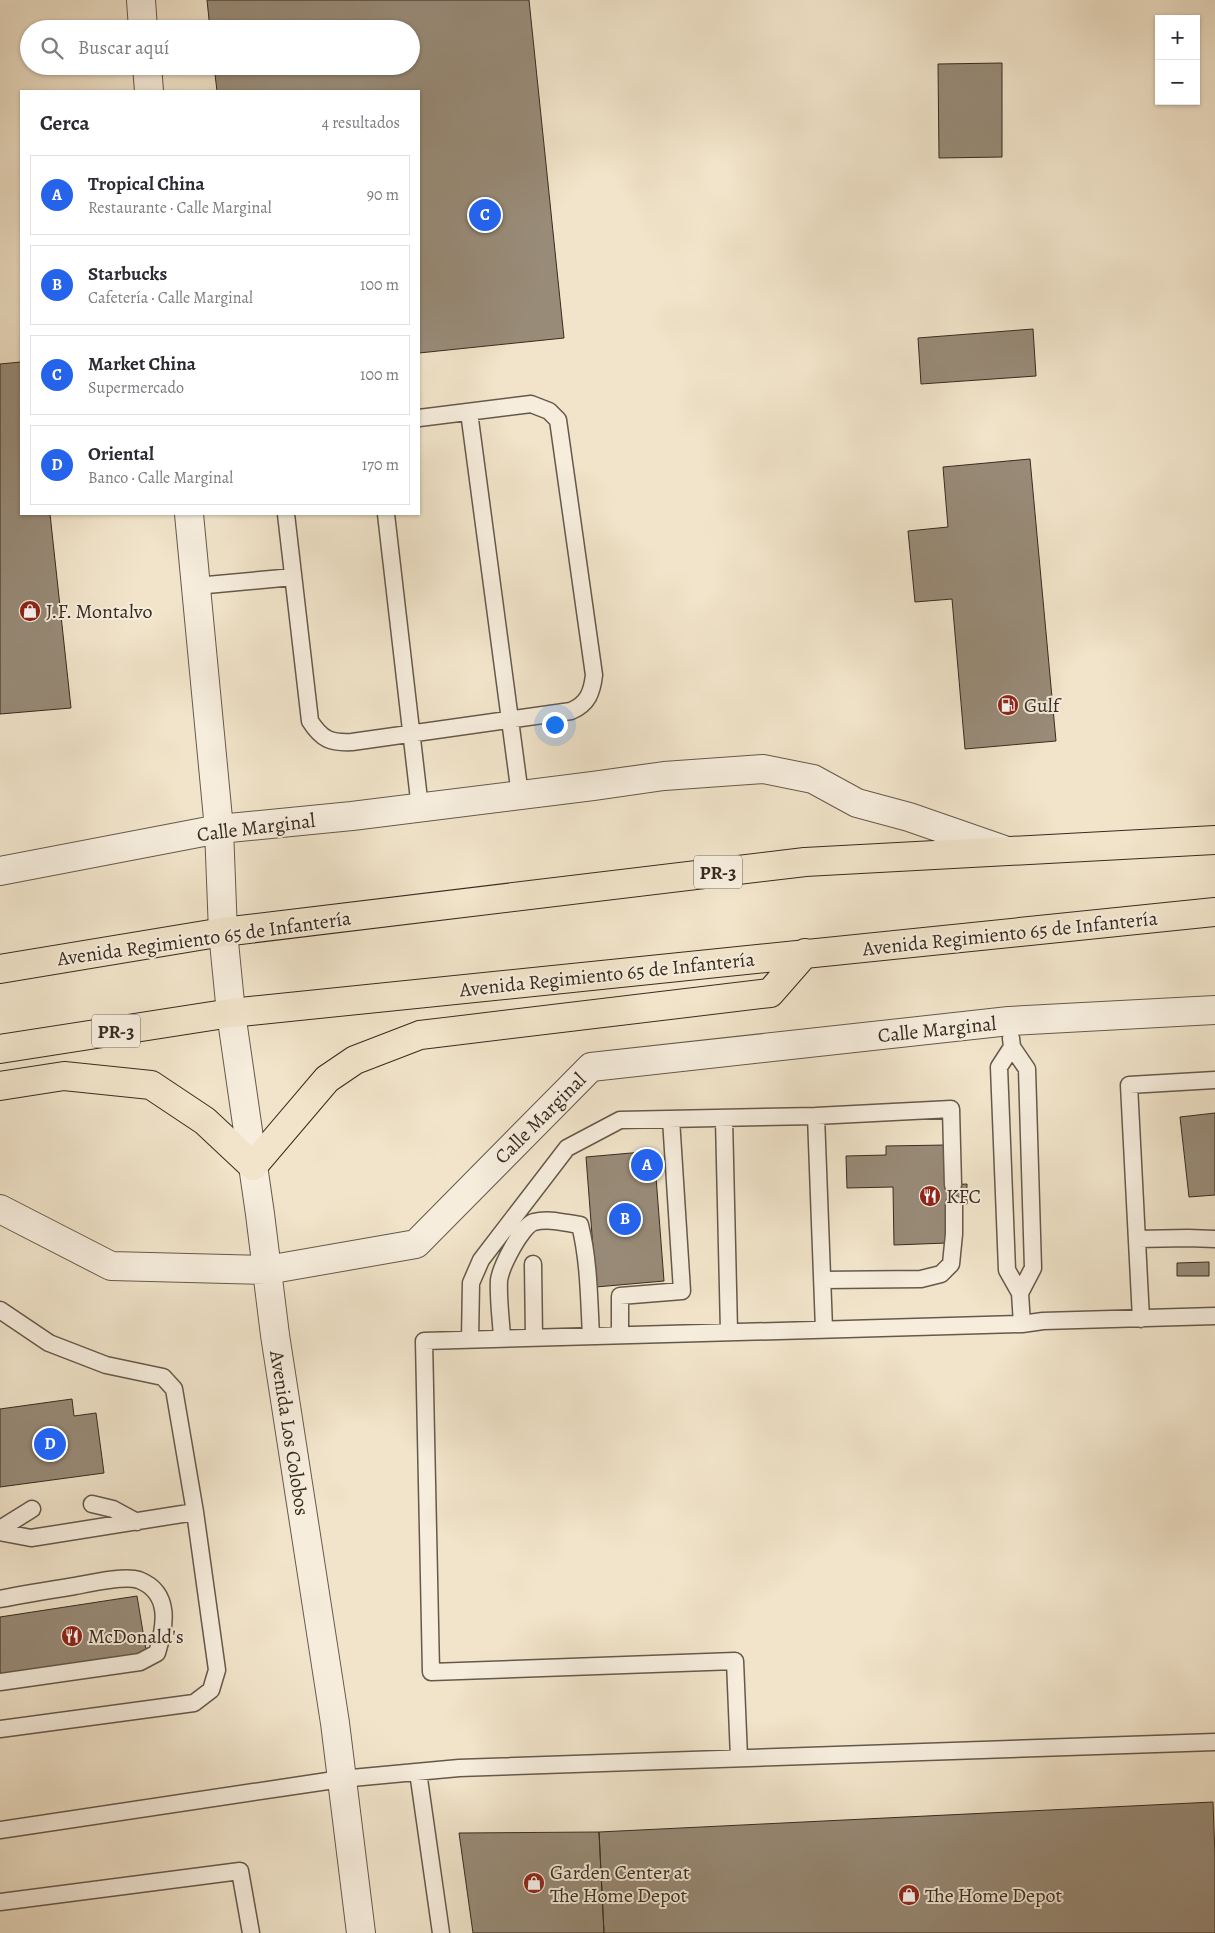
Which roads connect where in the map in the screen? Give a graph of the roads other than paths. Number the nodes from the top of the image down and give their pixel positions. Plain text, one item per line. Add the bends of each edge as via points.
1 (140, 0) edge
2 (142, 20) edge
3 (148, 75) edge
4 (149, 90) edge
5 (469, 412) junction
6 (420, 418) edge
7 (189, 515) edge
8 (286, 515) edge
9 (386, 515) edge
10 (293, 577) junction
11 (196, 586) junction
12 (510, 719) junction
13 (411, 734) junction
14 (520, 795) junction
15 (420, 808) junction
16 (219, 829) junction
17 (1215, 840) edge
18 (1007, 851) junction
19 (0, 871) edge
20 (1215, 912) edge
21 (223, 932) junction
22 (805, 954) junction
23 (0, 969) edge
24 (1215, 1010) edge
25 (231, 1014) junction
26 (1010, 1034) junction
27 (0, 1049) edge
28 (1215, 1080) edge
29 (0, 1086) edge
30 (816, 1116) junction
31 (724, 1119) junction
32 (671, 1120) junction
33 (253, 1166) junction
34 (953, 1184) dead end
35 (954, 1204) dead end
36 (0, 1209) edge
37 (1215, 1239) edge
38 (1137, 1240) junction
39 (533, 1264) dead end
40 (267, 1270) junction
41 (822, 1280) junction
42 (1020, 1293) junction
43 (0, 1310) edge
44 (1215, 1316) edge
45 (1141, 1319) junction
46 (1022, 1324) junction
47 (824, 1329) junction
48 (728, 1332) junction
49 (620, 1335) junction
50 (591, 1336) junction
51 (502, 1338) junction
52 (534, 1338) junction
53 (470, 1339) junction
54 (92, 1504) dead end
55 (32, 1509) dead end
56 (195, 1512) junction
57 (137, 1522) junction
58 (0, 1530) edge
59 (0, 1599) edge
60 (0, 1682) edge
61 (0, 1729) edge
62 (1215, 1742) edge
63 (739, 1758) junction
64 (418, 1772) junction
65 (341, 1779) junction
66 (0, 1830) edge
67 (0, 1902) edge
68 (251, 1933) edge
69 (361, 1933) edge
70 (441, 1933) edge

1 - 2 street
3 - 4 street
5 - 6 lane
5 - 12 lane
5 - 12 lane via 532,404 549,411 558,420 594,675 592,693 579,708
7 - 11 street, Avenida Los Colobos
8 - 10 lane
9 - 13 lane
10 - 11 lane
10 - 13 lane via 310,721 317,732 339,743
11 - 16 street, Avenida Los Colobos
12 - 13 lane
12 - 14 lane
13 - 15 lane
14 - 15 street, Calle Marginal
14 - 18 street, Calle Marginal via 664,776 763,769 813,779 857,803 909,817
15 - 16 street, Calle Marginal
16 - 19 street, Calle Marginal
16 - 21 street, Avenida Los Colobos
17 - 18 main road, Avenida Regimiento 65 de Infantería / PR-3
18 - 21 main road, Avenida Regimiento 65 de Infantería / PR-3 via 805,862
20 - 22 main road, Avenida Regimiento 65 de Infantería / PR-3
21 - 23 main road, Avenida Regimiento 65 de Infantería / PR-3
21 - 25 street, Avenida Los Colobos
22 - 25 main road, Avenida Regimiento 65 de Infantería / PR-3
22 - 33 main road via 770,993 420,1035 355,1060 327,1079
24 - 26 street, Calle Marginal
25 - 27 main road, Avenida Regimiento 65 de Infantería / PR-3
25 - 33 street, Avenida Los Colobos
26 - 40 street, Calle Marginal via 592,1067 416,1244
26 - 42 lane via 999,1067 1007,1270
26 - 42 lane via 1027,1069 1033,1268
28 - 38 lane via 1129,1085
29 - 33 main road via 64,1076 151,1085 205,1121
30 - 31 lane
30 - 34 lane via 951,1109
30 - 41 lane
31 - 32 lane
31 - 48 lane
32 - 49 lane via 682,1291 620,1296
32 - 53 lane via 620,1120 567,1148 481,1260 471,1283
33 - 40 street, Avenida Los Colobos
35 - 41 lane via 951,1264 940,1274 921,1279
36 - 40 street, Calle Marginal via 111,1266
37 - 38 lane
38 - 45 lane
39 - 52 lane
40 - 65 street, Avenida Los Colobos
41 - 47 lane
42 - 46 lane
43 - 56 lane via 48,1343 106,1365 163,1377 174,1389
44 - 45 lane
45 - 46 lane
46 - 47 lane
47 - 48 lane
48 - 49 lane
49 - 50 lane
50 - 51 lane via 588,1278 580,1225 552,1220 532,1223 520,1235 507,1258 499,1279
50 - 52 lane
51 - 52 lane
51 - 53 lane
53 - 63 lane via 424,1341 431,1672 736,1661
54 - 57 lane via 113,1509
55 - 58 lane
56 - 57 lane
56 - 61 lane via 217,1670 211,1690 194,1703
57 - 58 lane via 31,1538
59 - 60 lane via 112,1579 138,1580 155,1590 163,1607 164,1630 157,1653 140,1662
62 - 63 lane
63 - 64 lane
64 - 65 lane
64 - 70 lane
65 - 66 lane
65 - 69 street, Avenida Los Colobos
67 - 68 lane via 240,1871

